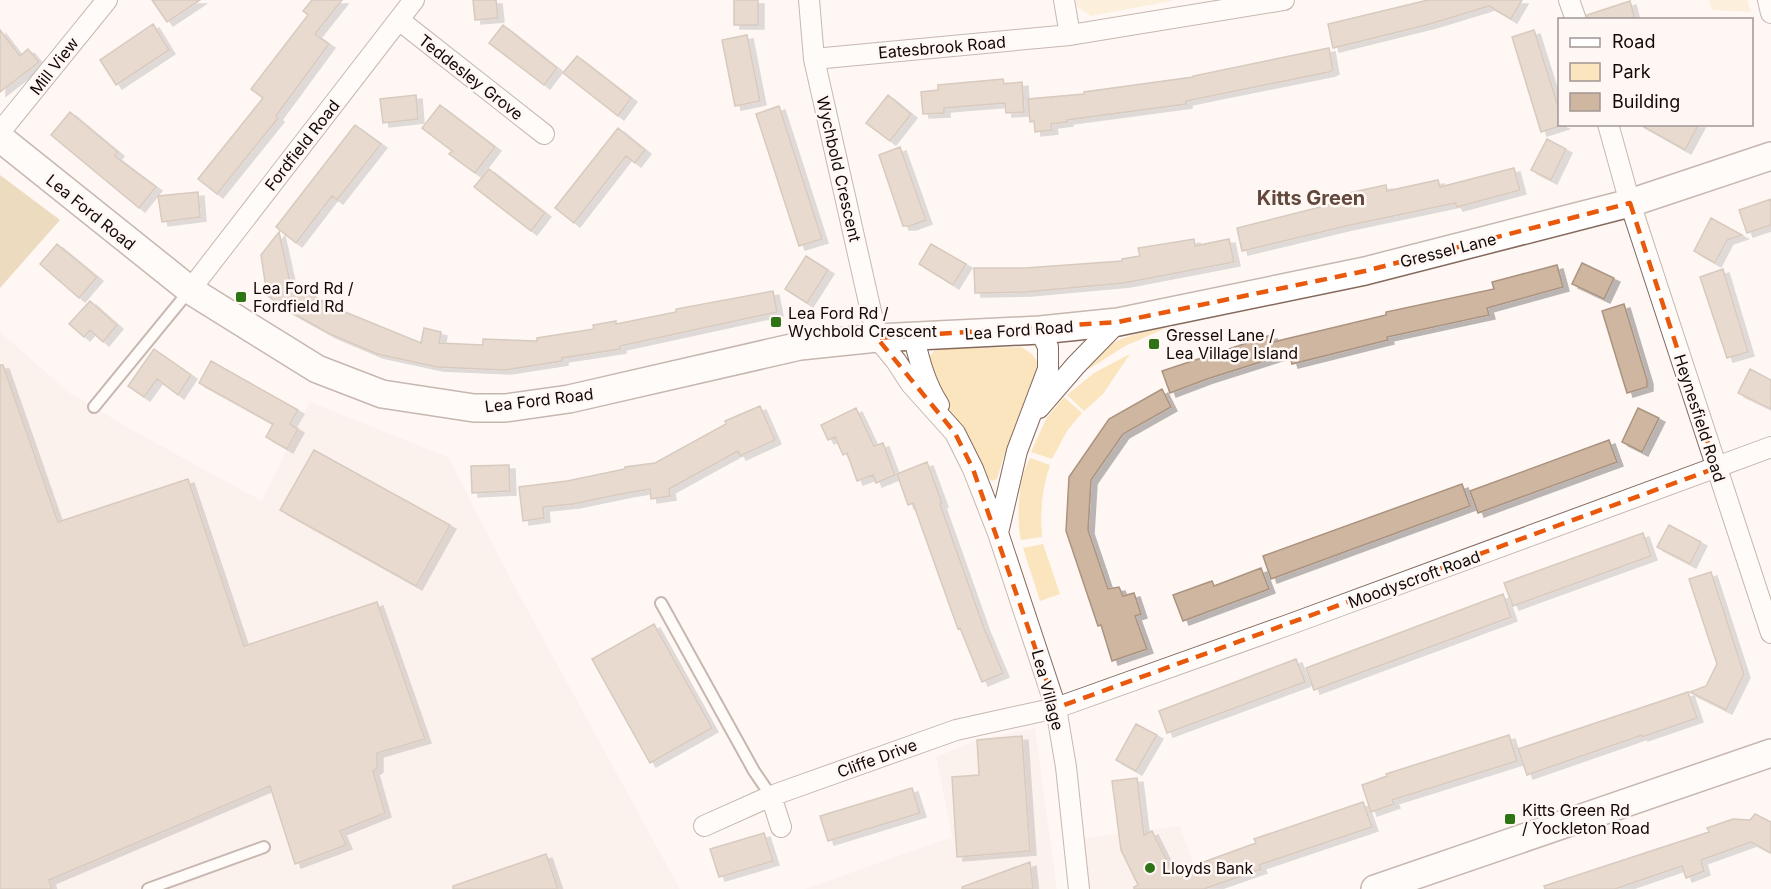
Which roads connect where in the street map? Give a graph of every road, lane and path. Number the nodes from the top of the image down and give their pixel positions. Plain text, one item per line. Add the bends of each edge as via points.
1 (107, 0) edge
2 (414, 0) edge
3 (808, 0) edge
4 (1064, 0) edge
5 (1281, 0) edge
6 (1569, 0) edge
7 (1768, 0) edge
8 (1771, 13) edge
9 (1575, 18) edge
10 (399, 20) junction
11 (1070, 35) junction
12 (814, 59) junction
13 (1609, 126) edge
14 (0, 132) edge
15 (544, 134) dead end
16 (0, 138) edge
17 (1771, 156) edge
18 (1630, 203) junction
19 (190, 290) junction
20 (1118, 322) junction
21 (1040, 330) junction
22 (913, 335) junction
23 (877, 338) junction
24 (94, 407) dead end
25 (1027, 423) junction
26 (955, 433) junction
27 (1771, 447) edge
28 (1716, 468) junction
29 (998, 533) junction
30 (661, 603) dead end
31 (1771, 633) edge
32 (1056, 708) junction
33 (1771, 753) edge
34 (771, 796) junction
35 (704, 826) dead end
36 (781, 826) dead end
37 (264, 847) dead end
38 (148, 889) edge
39 (1079, 889) edge
40 (1375, 889) edge

1 - 14 street, Mill View
2 - 10 street, Fordfield Road
3 - 12 street, Wychbold Crescent
4 - 11 street
5 - 11 street, Eatesbrook Road
6 - 9 street
7 - 8 street
10 - 15 street, Teddesley Grove
10 - 19 street, Fordfield Road
11 - 12 street, Eatesbrook Road
12 - 23 street, Wychbold Crescent
13 - 18 street
16 - 19 street, Lea Ford Road
17 - 18 street, Gressel Lane
18 - 20 street, Gressel Lane via 1365,271
18 - 28 street, Heynesfield Road
19 - 23 street, Lea Ford Road via 317,369 382,394 474,408 569,399 800,346
19 - 24 lane
20 - 21 street, Lea Ford Road
20 - 25 street, Lea Village
21 - 22 street, Lea Ford Road
21 - 25 street, Lea Village via 1048,347 1048,369
22 - 23 street, Lea Ford Road
22 - 26 street via 921,367
23 - 26 street, Lea Village
25 - 29 street, Lea Village via 1009,479
26 - 29 street, Lea Village
27 - 28 street, Moodyscroft Road
28 - 31 street, Heynesfield Road
28 - 32 street, Moodyscroft Road
29 - 32 street, Lea Village
30 - 34 lane
32 - 34 street, Cliffe Drive via 957,730
32 - 39 street, Lea Village
33 - 40 street
34 - 35 street, Cliffe Drive
34 - 36 street
37 - 38 lane

